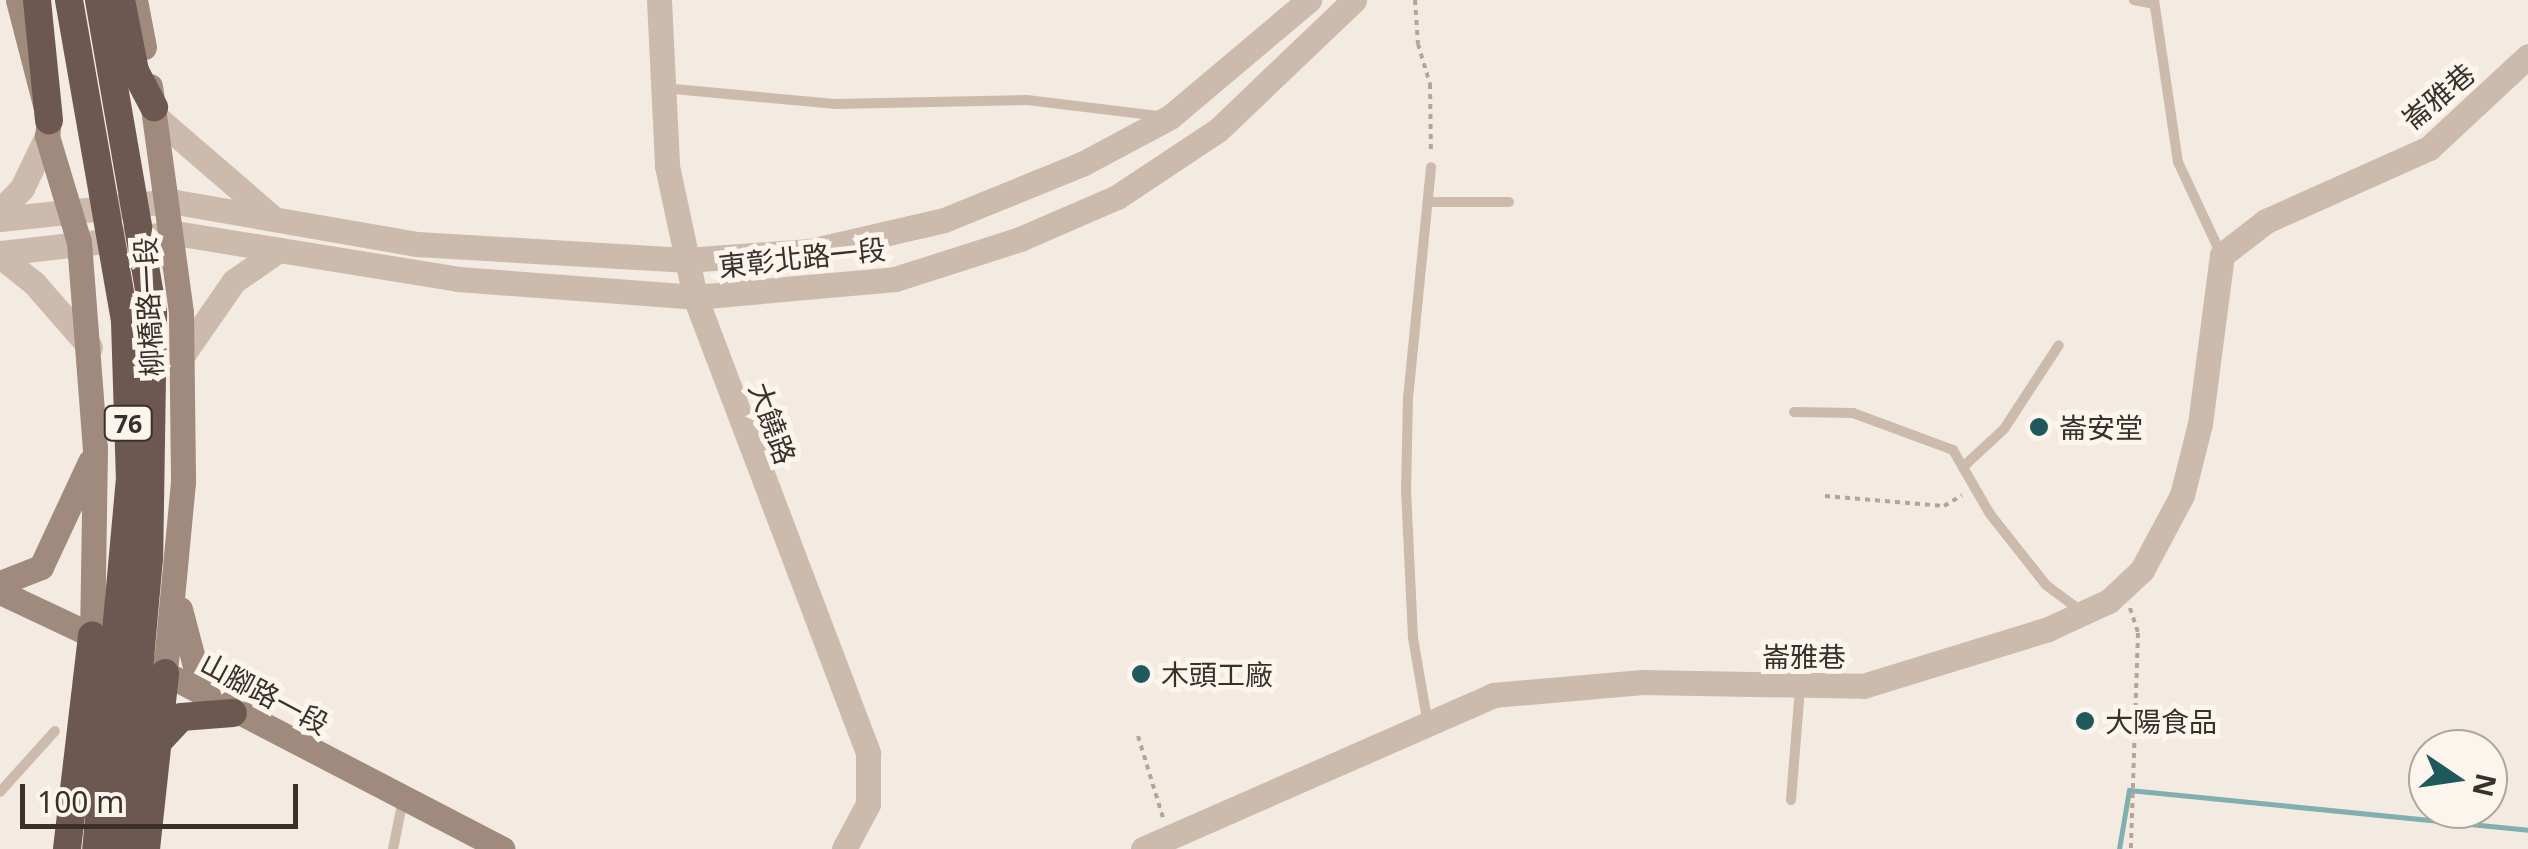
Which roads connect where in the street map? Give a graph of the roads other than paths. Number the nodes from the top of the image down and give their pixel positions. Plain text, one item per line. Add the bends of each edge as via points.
1 (18, 0) edge
2 (37, 0) edge
3 (69, 0) edge
4 (99, 0) edge
5 (121, 0) edge
6 (135, 0) edge
7 (659, 0) edge
8 (1309, 0) edge
9 (1354, 0) edge
10 (2134, 0) edge
11 (2154, 2) edge
12 (2528, 56) edge
13 (660, 88) junction
14 (155, 112) junction
15 (1170, 117) junction
16 (48, 128) junction
17 (1431, 167) road end
18 (170, 201) junction
19 (1431, 202) junction
20 (1509, 202) dead end
21 (73, 212) junction
22 (0, 215) edge
23 (274, 220) junction
24 (174, 233) junction
25 (79, 242) junction
26 (279, 250) junction
27 (0, 255) edge
28 (2222, 255) junction
29 (686, 260) junction
30 (694, 297) junction
31 (2059, 346) dead end
32 (90, 347) junction
33 (182, 356) junction
34 (1794, 412) dead end
35 (95, 448) junction
36 (1963, 467) junction
37 (179, 556) junction
38 (0, 583) edge
39 (0, 592) edge
40 (2085, 614) junction
41 (92, 636) junction
42 (165, 673) junction
43 (1800, 689) junction
44 (233, 713) junction
45 (1427, 719) junction
46 (55, 731) dead end
47 (158, 742) junction
48 (0, 792) edge
49 (404, 799) junction
50 (1791, 800) dead end
51 (67, 849) edge
52 (96, 849) edge
53 (123, 849) edge
54 (146, 849) edge
55 (393, 849) edge
56 (502, 849) edge
57 (844, 849) edge
58 (1143, 849) edge

1 - 16 main road
2 - 16 highway
3 - 52 highway, 76, bridge via 125,322 130,478
4 - 53 highway, 76, bridge via 152,313 149,558
5 - 14 highway via 135,71
6 - 14 main road, 柳橋路一段
7 - 13 street, 大饒路
8 - 15 street, 東彰北路一段
9 - 30 street, 東彰北路一段 via 1218,130 1117,197 1020,239 895,278
10 - 11 lane
11 - 28 lane via 2178,162
12 - 28 street, 崙雅巷 via 2429,148 2266,221
13 - 15 lane via 834,104 1027,100
13 - 29 street, 大饒路 via 672,201
14 - 18 main road, 柳橋路一段
14 - 23 street
15 - 29 street, 東彰北路一段 via 1011,197 944,220 810,250
16 - 21 main road
16 - 22 street via 22,188
17 - 19 lane
18 - 21 street, 東彰北路一段
18 - 23 street, 東彰北路一段
18 - 24 main road, 柳橋路一段
19 - 20 lane
19 - 45 lane via 1408,398 1406,492 1413,638
21 - 22 street, 東彰北路一段
21 - 25 main road
23 - 29 street, 東彰北路一段 via 417,244
24 - 25 street, 東彰北路一段
24 - 26 street, 東彰北路一段
24 - 33 main road, 柳橋路一段
25 - 27 street, 東彰北路一段
25 - 32 main road
26 - 30 street, 東彰北路一段 via 458,278
26 - 33 street via 234,281
27 - 32 street
28 - 40 street, 崙雅巷 via 2200,424 2182,495 2124,590
29 - 30 street, 大饒路
30 - 57 street, 大饒路 via 868,752 868,804
31 - 36 lane via 2004,429
32 - 35 main road
33 - 37 main road, 柳橋路一段
34 - 36 lane via 1854,413 1939,441
35 - 38 main road via 41,567
35 - 41 main road
36 - 40 lane via 2046,585
37 - 42 main road, 柳橋路一段
37 - 44 main road via 180,620 196,670
39 - 41 main road, 山腳路一段
40 - 43 street, 崙雅巷 via 1863,686
41 - 42 main road, 山腳路一段
41 - 51 highway
42 - 44 main road, 山腳路一段
42 - 47 highway
43 - 45 street, 崙雅巷 via 1554,685 1494,695
43 - 50 lane
44 - 47 highway via 181,717
44 - 49 main road, 山腳路一段
45 - 58 street, 崙雅巷
46 - 48 lane
47 - 54 highway
49 - 55 lane
49 - 56 main road, 山腳路一段

